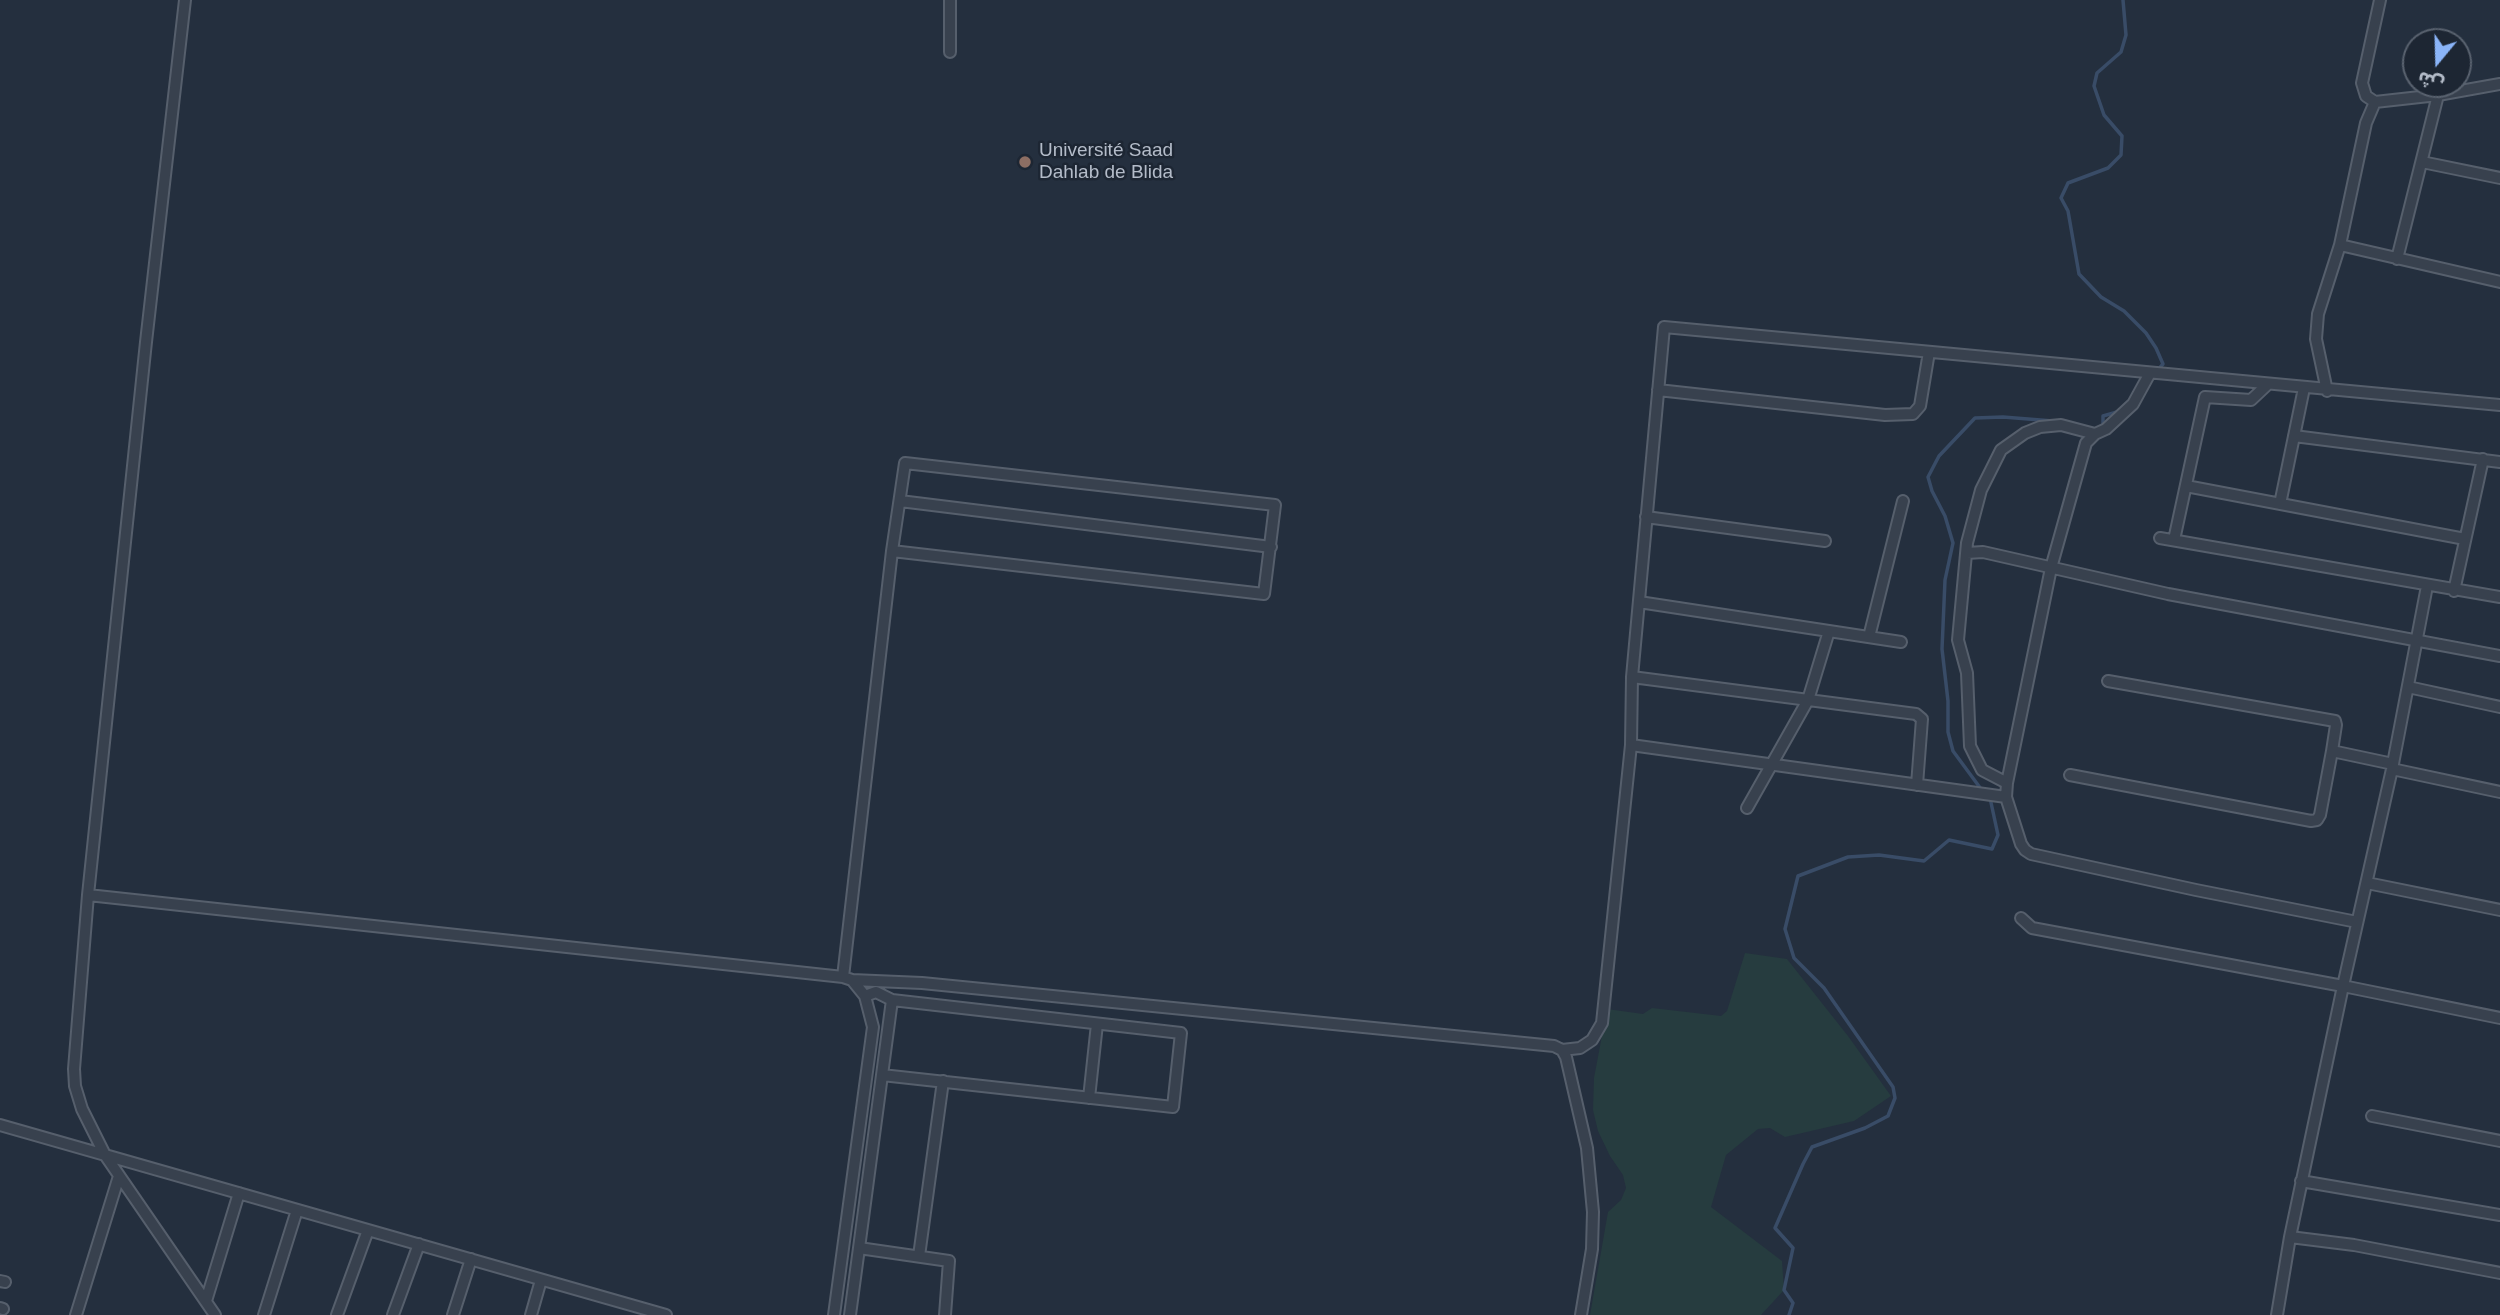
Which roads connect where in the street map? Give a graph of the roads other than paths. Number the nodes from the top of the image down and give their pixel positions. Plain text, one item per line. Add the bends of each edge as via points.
1 (185, 0) edge
2 (950, 0) edge
3 (2380, 0) edge
4 (950, 52) dead end
5 (2500, 84) edge
6 (2472, 89) edge
7 (2411, 98) edge
8 (2437, 98) edge
9 (2375, 102) junction
10 (2422, 162) junction
11 (2500, 178) edge
12 (2340, 245) junction
13 (2397, 259) junction
14 (2500, 282) edge
15 (1929, 352) junction
16 (2150, 373) junction
17 (2267, 385) junction
18 (2304, 388) junction
19 (1658, 390) junction
20 (2327, 391) junction
21 (2500, 405) edge
22 (2095, 434) junction
23 (2294, 436) junction
24 (2483, 459) junction
25 (2500, 461) edge
26 (2186, 486) junction
27 (900, 500) junction
28 (1903, 501) dead end
29 (2280, 503) junction
30 (1646, 517) junction
31 (2160, 538) dead end
32 (2465, 539) junction
33 (2174, 540) junction
34 (1825, 541) dead end
35 (1270, 547) junction
36 (892, 551) junction
37 (1967, 553) junction
38 (2051, 568) junction
39 (2427, 586) junction
40 (2454, 591) junction
41 (2500, 597) edge
42 (1639, 602) junction
43 (1829, 631) junction
44 (1869, 637) junction
45 (2416, 641) junction
46 (1901, 642) dead end
47 (2500, 656) edge
48 (1632, 677) junction
49 (2108, 681) dead end
50 (2408, 687) junction
51 (1808, 700) junction
52 (2500, 707) edge
53 (1631, 745) junction
54 (2332, 751) junction
55 (1770, 764) junction
56 (2392, 766) junction
57 (2070, 775) dead end
58 (2007, 783) junction
59 (1917, 785) junction
60 (2500, 792) edge
61 (2006, 797) junction
62 (1746, 807) dead end
63 (2367, 883) junction
64 (88, 895) junction
65 (2500, 911) edge
66 (2021, 918) dead end
67 (2357, 922) junction
68 (847, 978) junction
69 (2343, 986) junction
70 (878, 987) junction
71 (865, 996) junction
72 (892, 1000) junction
73 (2500, 1018) edge
74 (1097, 1024) junction
75 (1562, 1050) junction
76 (882, 1074) junction
77 (943, 1081) junction
78 (1089, 1098) junction
79 (2372, 1116) dead end
80 (0, 1125) edge
81 (2500, 1141) edge
82 (105, 1155) junction
83 (119, 1177) junction
84 (2301, 1181) junction
85 (239, 1193) junction
86 (297, 1210) junction
87 (2500, 1215) edge
88 (368, 1230) junction
89 (2290, 1237) junction
90 (419, 1244) junction
91 (859, 1248) junction
92 (919, 1256) junction
93 (471, 1259) junction
94 (2500, 1273) edge
95 (541, 1280) junction
96 (206, 1301) junction
97 (631, 1310) edge
98 (76, 1315) edge
99 (215, 1315) edge
100 (264, 1315) edge
101 (337, 1315) edge
102 (393, 1315) edge
103 (453, 1315) edge
104 (531, 1315) edge
105 (666, 1315) edge
106 (834, 1315) edge
107 (850, 1315) edge
108 (945, 1315) edge
109 (1581, 1315) edge
110 (2277, 1315) edge

1 - 64 street
2 - 4 street
3 - 9 street via 2362,83 2365,96
5 - 6 street
7 - 9 street
8 - 10 street
9 - 12 street via 2366,123
10 - 11 street
10 - 13 street
12 - 13 street
12 - 20 street via 2318,314 2316,339
13 - 14 street
15 - 16 street
15 - 19 street via 1920,406 1913,414 1885,415
15 - 19 street via 1664,327
16 - 17 street
16 - 22 street via 2133,404
17 - 18 street
17 - 26 street via 2251,400 2205,397
18 - 20 street
18 - 23 street
19 - 30 street
20 - 21 street
22 - 37 street via 2061,425 2040,427 2001,450 1981,490
22 - 38 street via 2086,443
23 - 24 street
23 - 29 street
24 - 25 street
24 - 32 street
26 - 29 street
26 - 33 street
27 - 35 street
27 - 35 street via 905,463 1275,505
27 - 36 street
28 - 44 street
29 - 32 street
30 - 34 street
30 - 42 street
31 - 33 street
32 - 40 street
33 - 39 street
35 - 36 street via 1264,594
36 - 68 street
37 - 38 street via 1983,552
37 - 58 street via 1958,640 1967,673 1970,746 1982,770
38 - 45 street
38 - 58 street
39 - 40 street
39 - 45 street
40 - 41 street
42 - 43 street
42 - 48 street
43 - 44 street
43 - 51 street
44 - 46 street
45 - 47 street
45 - 50 street
48 - 51 street
48 - 53 street
49 - 54 street via 2330,720 2336,725
50 - 52 street
50 - 56 street
51 - 55 street
51 - 59 street via 1920,716
53 - 55 street
53 - 75 street via 1602,1023 1592,1040 1580,1048
54 - 56 street
54 - 57 street via 2320,815 2311,821
55 - 59 street
55 - 62 street
56 - 60 street
56 - 63 street
58 - 61 street
59 - 61 street
61 - 67 street via 2021,844 2031,854
63 - 65 street
63 - 67 street
64 - 68 street
64 - 82 street via 75,1086
66 - 69 street via 2032,928
67 - 69 street
68 - 70 street
68 - 71 street
69 - 73 street
69 - 84 street
70 - 71 street
70 - 72 street
70 - 75 street via 949,986
71 - 106 street via 873,1027
72 - 74 street
72 - 76 street
74 - 78 street
74 - 78 street via 1181,1033 1173,1107
75 - 109 street via 1587,1148 1593,1212
76 - 77 street
76 - 91 street
77 - 78 street
77 - 92 street
79 - 81 street
80 - 82 street
82 - 83 street
82 - 85 street
83 - 96 street
83 - 98 street
84 - 87 street
84 - 89 street
85 - 86 street
85 - 96 street
86 - 88 street
86 - 100 street
88 - 90 street
88 - 101 street
89 - 94 street
89 - 110 street
90 - 93 street
90 - 102 street
91 - 92 street
91 - 107 street
92 - 108 street via 949,1261
93 - 95 street
93 - 103 street
95 - 97 street
95 - 104 street
96 - 99 street
97 - 105 street

